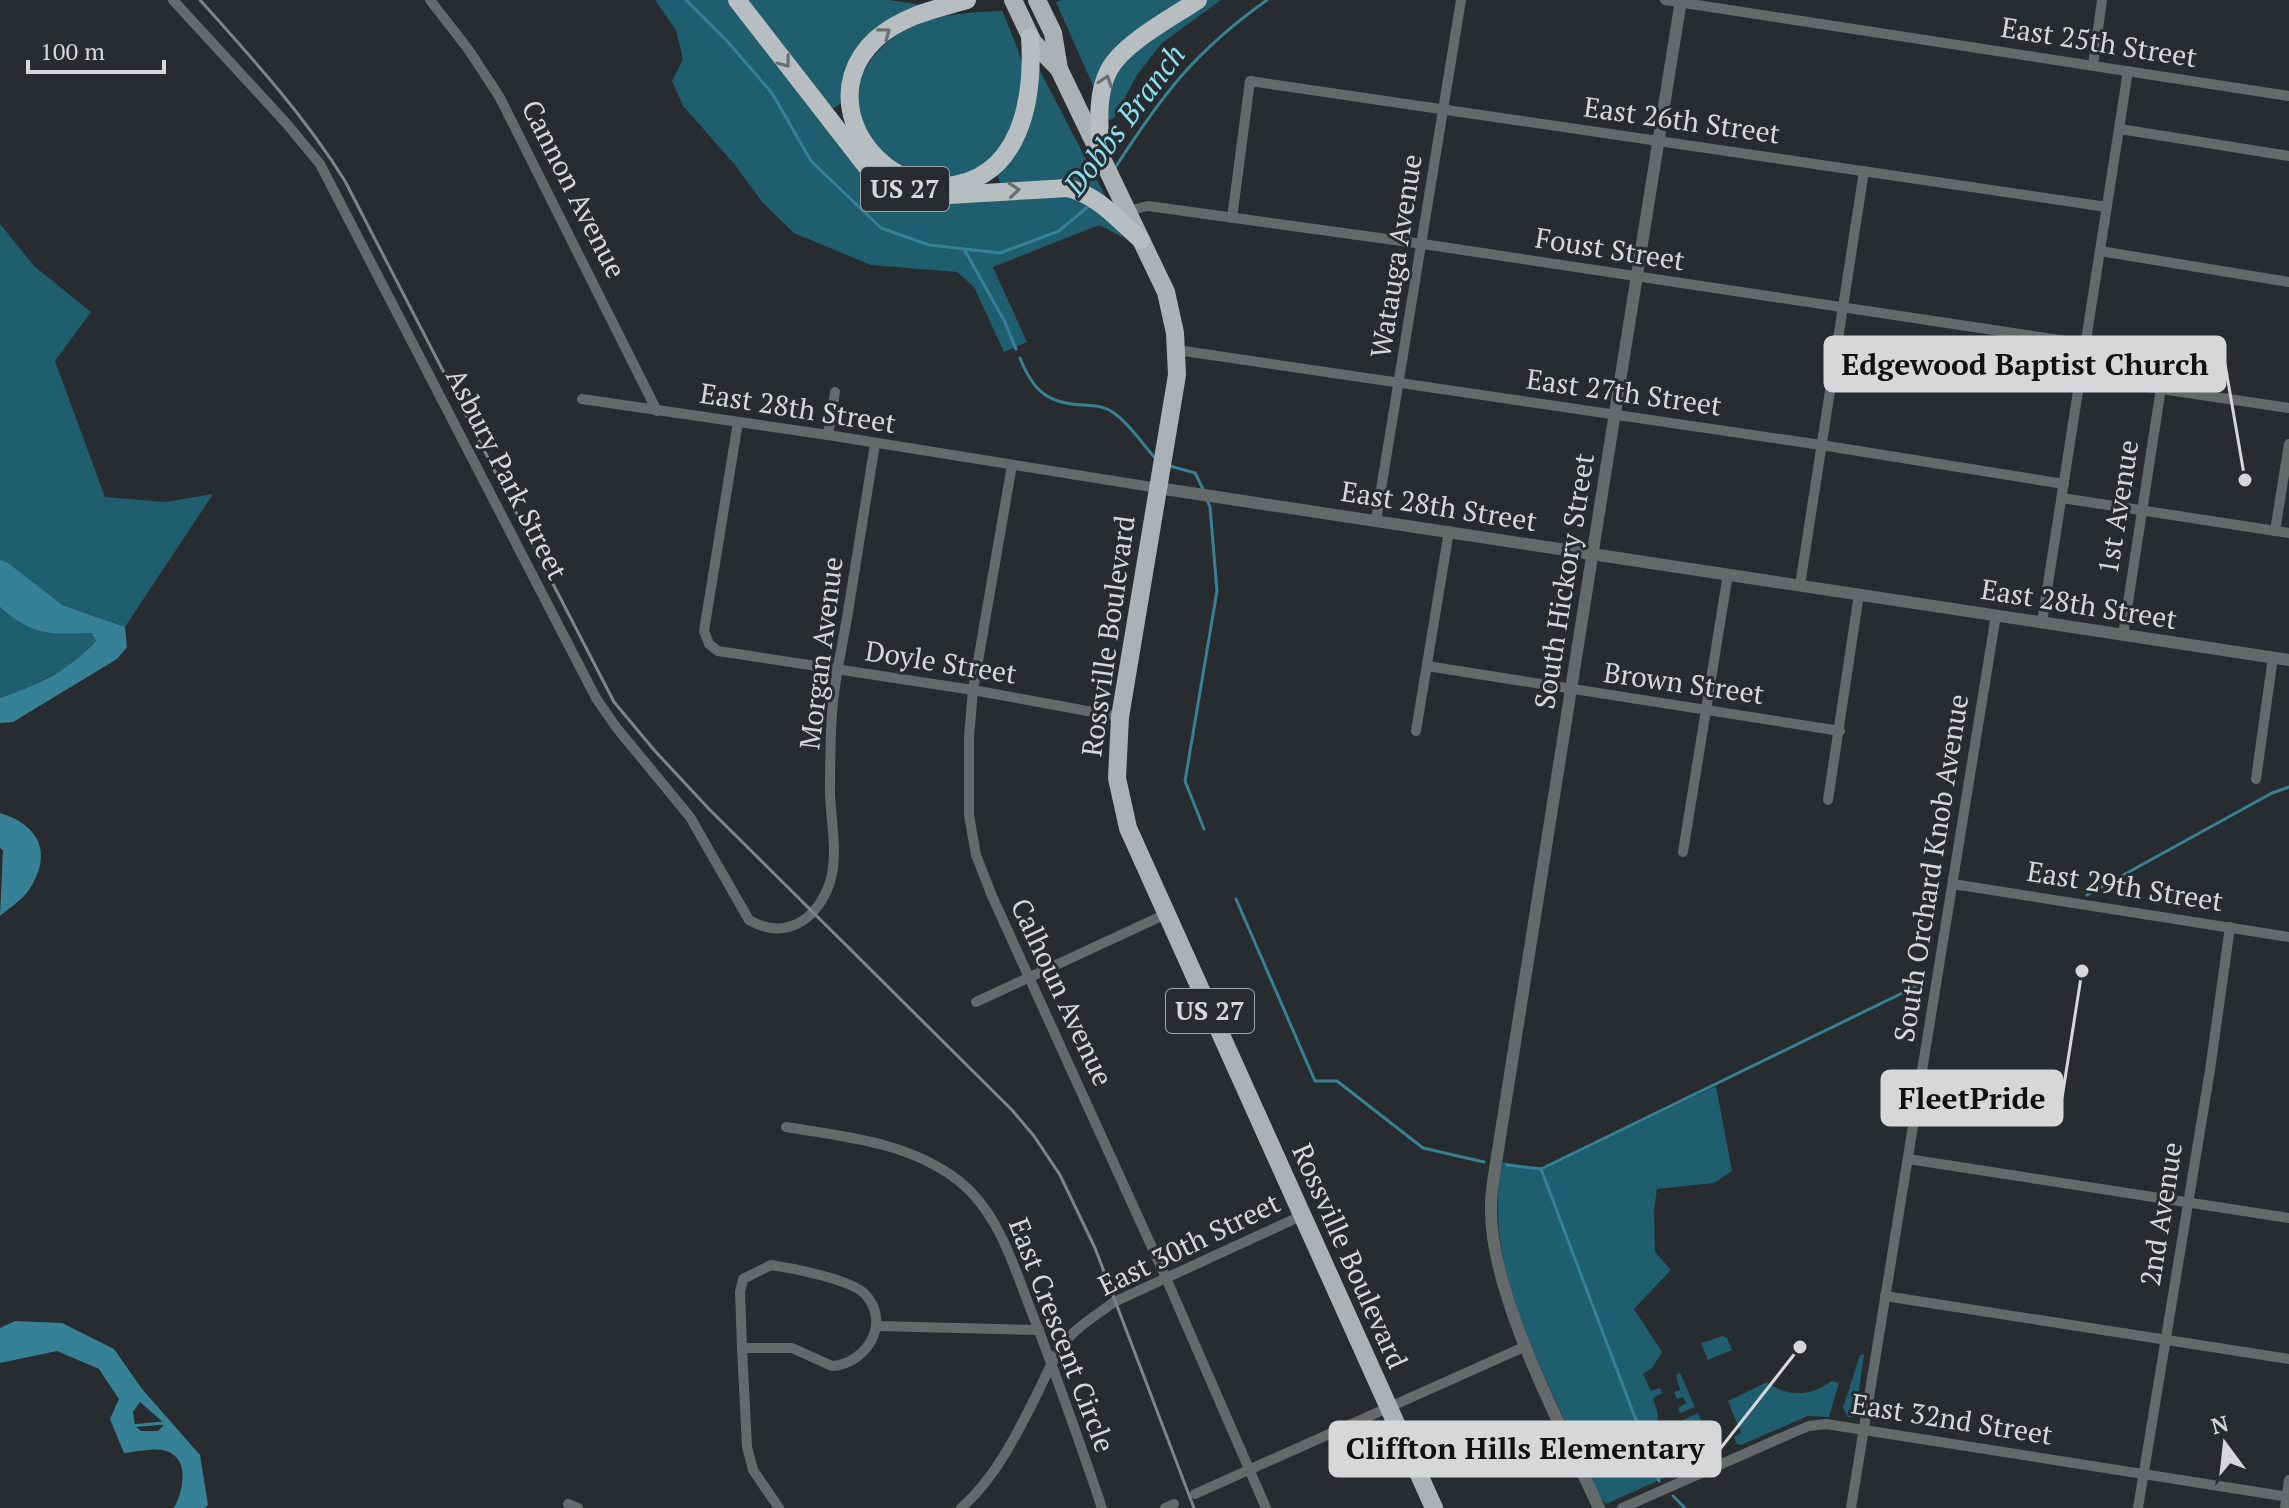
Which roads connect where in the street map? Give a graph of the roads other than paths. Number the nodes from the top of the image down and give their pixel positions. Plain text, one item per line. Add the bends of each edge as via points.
1 (173, 0) edge
2 (430, 0) edge
3 (737, 0) edge
4 (967, 0) edge
5 (1013, 0) edge
6 (1037, 0) edge
7 (1198, 0) edge
8 (1461, 0) edge
9 (1665, 0) edge
10 (2102, 0) edge
11 (1681, 1) edge
12 (1030, 37) junction
13 (2093, 65) junction
14 (1059, 69) junction
15 (2128, 71) junction
16 (2289, 96) edge
17 (1445, 108) junction
18 (2120, 129) junction
19 (1659, 141) junction
20 (2289, 156) edge
21 (1107, 170) junction
22 (1864, 171) junction
23 (2107, 207) junction
24 (1127, 211) junction
25 (1232, 218) junction
26 (1141, 240) junction
27 (1423, 244) junction
28 (2100, 251) junction
29 (1636, 278) junction
30 (2289, 282) edge
31 (1843, 309) junction
32 (2086, 344) junction
33 (1177, 350) junction
34 (2081, 377) junction
35 (1399, 383) junction
36 (2161, 388) junction
37 (835, 392) dead end
38 (582, 399) dead end
39 (2289, 408) edge
40 (657, 411) junction
41 (1614, 416) junction
42 (738, 422) junction
43 (828, 435) junction
44 (875, 444) junction
45 (2289, 444) edge
46 (1821, 445) junction
47 (1012, 465) junction
48 (2064, 484) junction
49 (1158, 488) junction
50 (2062, 498) junction
51 (2142, 512) junction
52 (1376, 520) junction
53 (1449, 531) junction
54 (2275, 531) junction
55 (2289, 533) edge
56 (1592, 553) junction
57 (1728, 574) junction
58 (1800, 585) junction
59 (1859, 594) junction
60 (1996, 615) junction
61 (2042, 622) junction
62 (2123, 635) junction
63 (2273, 657) junction
64 (2289, 660) edge
65 (1427, 666) junction
66 (839, 670) junction
67 (973, 690) junction
68 (1573, 690) junction
69 (1707, 709) junction
70 (1120, 717) junction
71 (1416, 731) dead end
72 (1840, 731) junction
73 (2256, 779) dead end
74 (1828, 800) dead end
75 (1683, 852) dead end
76 (1953, 884) junction
77 (812, 912) joint
78 (1166, 914) junction
79 (2230, 927) junction
80 (2289, 937) edge
81 (1029, 978) junction
82 (976, 1002) dead end
83 (786, 1127) dead end
84 (1908, 1159) junction
85 (2187, 1202) junction
86 (1301, 1216) junction
87 (2289, 1218) edge
88 (1166, 1278) junction
89 (1885, 1296) junction
90 (877, 1326) junction
91 (1039, 1330) junction
92 (2165, 1338) junction
93 (1526, 1346) junction
94 (742, 1348) junction
95 (2289, 1359) edge
96 (1052, 1364) junction
97 (1388, 1409) junction
98 (1862, 1429) junction
99 (1250, 1471) junction
100 (2143, 1474) junction
101 (2289, 1480) edge
102 (1195, 1494) dead end
103 (2287, 1500) edge
104 (779, 1508) edge
105 (961, 1508) edge
106 (1102, 1508) edge
107 (1266, 1508) edge
108 (1434, 1508) edge
109 (1599, 1508) edge
110 (1622, 1508) edge
111 (1851, 1508) edge
112 (2138, 1508) edge

1 - 77 street, Asbury Park Street via 320,164 596,698 690,817 749,920 776,930 789,928
2 - 40 street, Cannon Avenue via 499,96
3 -> 26 highway, US 27 via 848,144 879,176 932,196 1068,188 1101,202
12 -> 4 highway via 1024,118 998,162 958,185 930,185 893,172 866,146 851,118 848,103 856,68 874,41 898,24
5 - 12 highway, Rossville Boulevard
6 - 14 highway, Rossville Boulevard / US 27 via 1053,33
21 -> 7 highway via 1100,106 1109,70 1133,45
8 - 17 street, Watauga Avenue
9 - 11 street, East 25th Street
10 - 13 street
11 - 13 street, East 25th Street
11 - 19 street, South Hickory Street
12 - 14 highway, Rossville Boulevard
13 - 15 street, East 25th Street
14 - 21 highway, Rossville Boulevard / US 27
15 - 16 street, East 25th Street
15 - 18 street
17 - 19 street, East 26th Street
17 - 25 street, East 26th Street via 1250,81
17 - 27 street, Watauga Avenue
18 - 20 street
18 - 23 street
19 - 22 street, East 26th Street
19 - 29 street, South Hickory Street
21 - 24 highway, Rossville Boulevard / US 27
22 - 23 street, East 26th Street
22 - 31 street
23 - 28 street
24 - 25 street, Foust Street via 1148,206
24 - 26 highway, Rossville Boulevard / US 27
25 - 27 street, Foust Street
26 - 33 highway, Rossville Boulevard / US 27 via 1166,292
27 - 29 street, Foust Street
27 - 35 street, Watauga Avenue
28 - 30 street
28 - 32 street
29 - 31 street, Foust Street
29 - 41 street, South Hickory Street
31 - 32 street, Foust Street
31 - 46 street
32 - 34 street
33 - 35 street, East 27th Street
33 - 49 highway, Rossville Boulevard / US 27
34 - 36 street
34 - 48 street
35 - 41 street, East 27th Street
35 - 52 street, Watauga Avenue
36 - 39 street
36 - 51 street, 1st Avenue
37 - 43 street
38 - 40 street, East 28th Street
40 - 42 street, East 28th Street
41 - 46 street, East 27th Street
41 - 56 street, South Hickory Street
42 - 43 street, East 28th Street
42 - 66 street, Doyle Street via 704,631 709,644 718,651
43 - 44 street, East 28th Street
44 - 47 street, East 28th Street
44 - 66 street, Morgan Avenue
45 - 54 street
46 - 48 street, East 27th Street
46 - 58 street
47 - 49 street, East 28th Street
47 - 67 street, Calhoun Avenue
48 - 50 street
49 - 52 street, East 28th Street
49 - 70 highway, Rossville Boulevard / US 27
50 - 51 street
50 - 61 street
51 - 54 street
51 - 62 street, 1st Avenue
52 - 53 street, East 28th Street
53 - 56 street, East 28th Street
53 - 65 street
54 - 55 street
56 - 57 street, East 28th Street
56 - 68 street, South Hickory Street
57 - 58 street, East 28th Street
57 - 69 street
58 - 59 street, East 28th Street
59 - 60 street, East 28th Street
59 - 72 street
60 - 61 street, East 28th Street
60 - 76 street, South Orchard Knob Avenue
61 - 62 street, East 28th Street
62 - 63 street, East 28th Street
63 - 64 street, East 28th Street
63 - 73 street
65 - 68 street, Brown Street
65 - 71 street
66 - 67 street, Doyle Street
66 - 77 street, Morgan Avenue via 832,719 832,867 827,891
67 - 70 street, Doyle Street
67 - 81 street, Calhoun Avenue via 967,774 976,855
68 - 69 street, Brown Street
68 - 93 street, South Hickory Street via 1491,1208 1503,1283
69 - 72 street, Brown Street
69 - 75 street
70 - 78 highway, Rossville Boulevard / US 27 via 1117,778 1128,828
72 - 74 street
76 - 79 street, East 29th Street
76 - 84 street, South Orchard Knob Avenue
78 - 81 street
78 - 86 highway, Rossville Boulevard / US 27
79 - 80 street, East 29th Street
79 - 85 street, 2nd Avenue
81 - 82 street
81 - 88 street, Calhoun Avenue
83 - 91 street, East Crescent Circle via 893,1145 960,1182 1001,1236
84 - 85 street
84 - 89 street, South Orchard Knob Avenue
85 - 87 street
85 - 92 street, 2nd Avenue
86 - 88 street, East 30th Street
86 - 97 highway, Rossville Boulevard / US 27
88 - 96 street, East 30th Street via 1114,1302 1063,1344
88 - 99 street, Calhoun Avenue
89 - 92 street
89 - 98 street, South Orchard Knob Avenue
90 - 91 street
90 - 94 street via 868,1346 842,1366 792,1348
90 - 94 street via 864,1293 826,1276 771,1265 743,1279
91 - 96 street, East Crescent Circle
92 - 95 street
92 - 100 street, 2nd Avenue
93 - 97 street
93 - 109 street, South Hickory Street
94 - 104 street via 747,1447 753,1470
96 - 105 street, East 30th Street via 998,1463
96 - 106 street, East Crescent Circle
97 - 99 street
97 - 108 highway, Rossville Boulevard / US 27
98 - 100 street, East 32nd Street
98 - 110 street, East 32nd Street via 1809,1426
98 - 111 street, South Orchard Knob Avenue
99 - 102 street
99 - 107 street, Calhoun Avenue
100 - 103 street, East 32nd Street
100 - 112 street, 2nd Avenue
101 - 103 street

